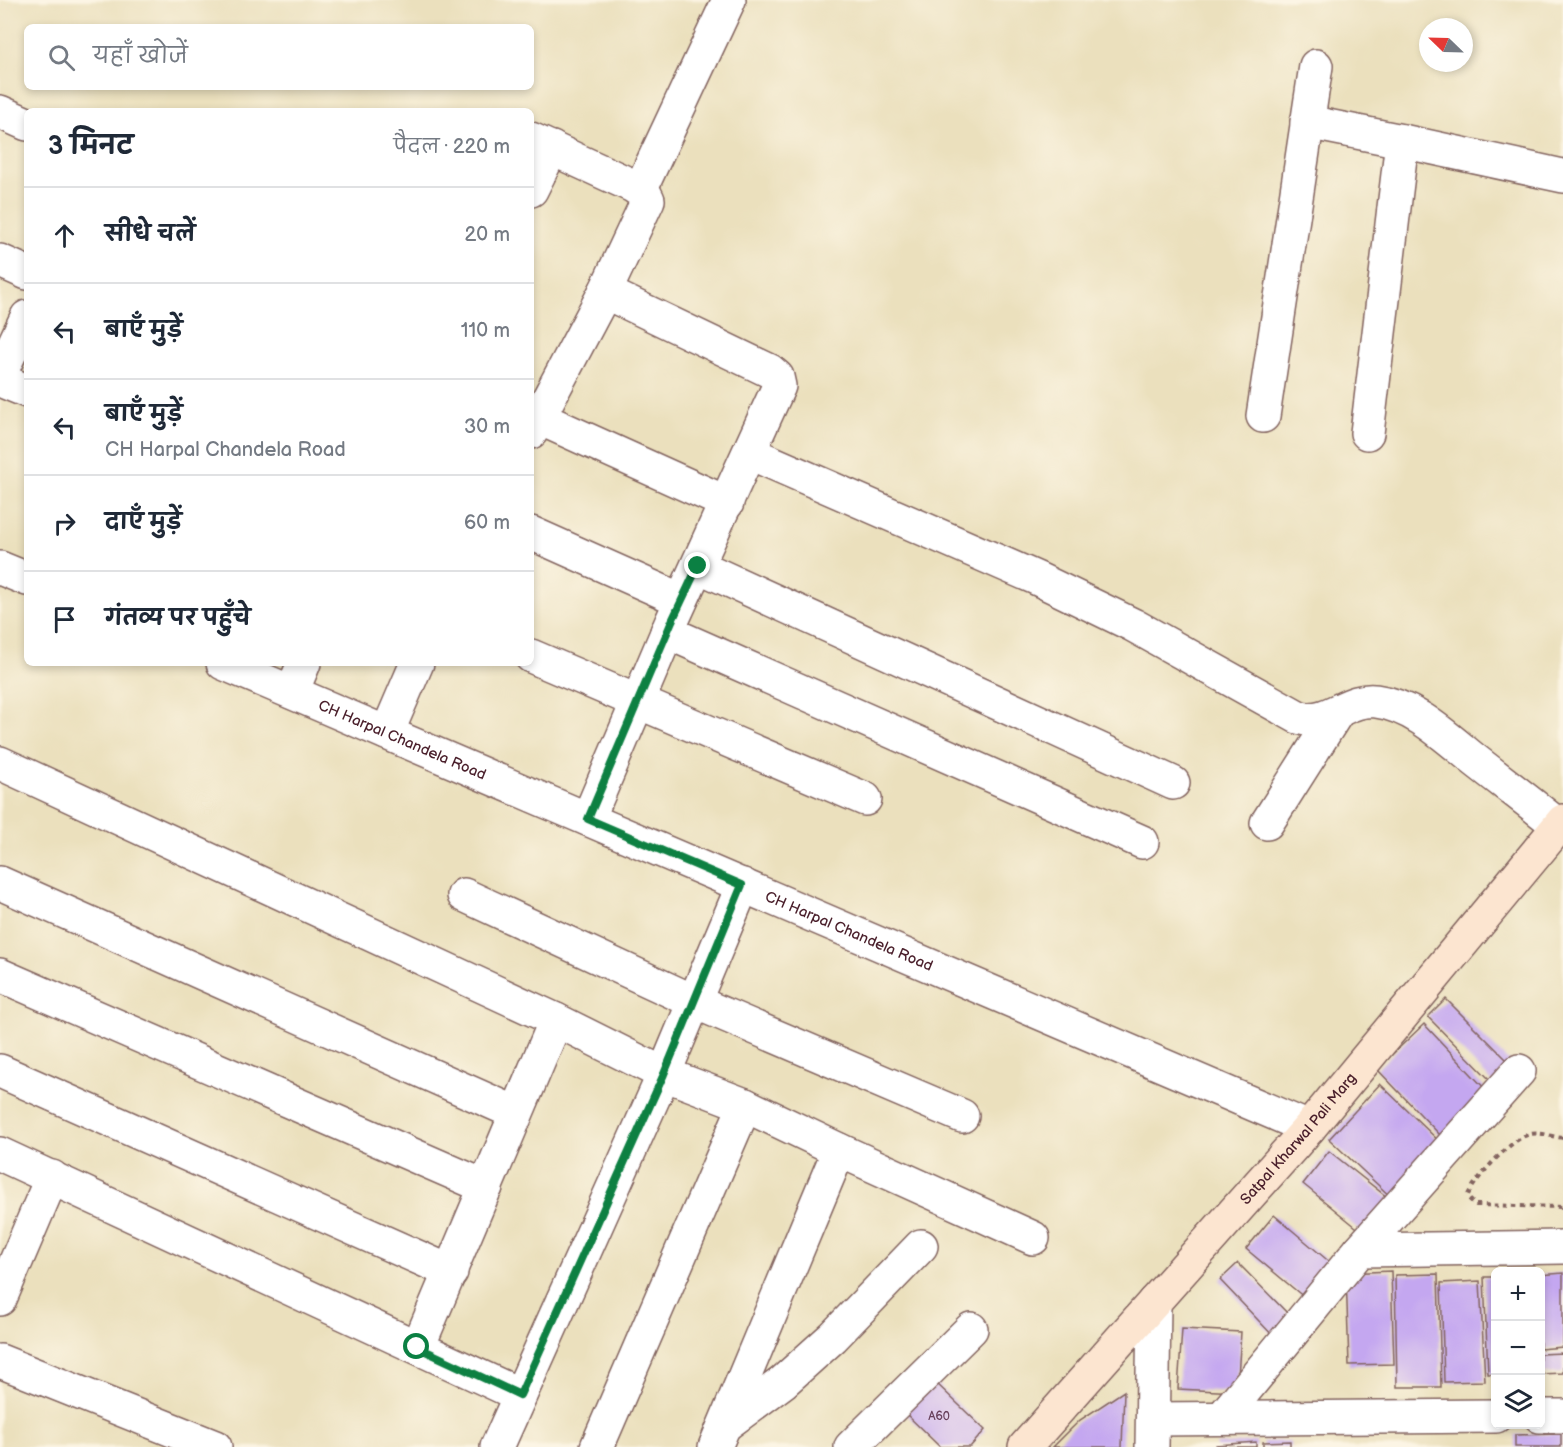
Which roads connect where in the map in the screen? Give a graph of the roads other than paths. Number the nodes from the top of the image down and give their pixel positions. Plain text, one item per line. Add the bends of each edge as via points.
1 (729, 0) edge
2 (1316, 66) dead end
3 (0, 112) edge
4 (1307, 122) junction
5 (24, 123) edge
6 (1402, 141) junction
7 (541, 144) edge
8 (534, 176) edge
9 (1563, 176) edge
10 (640, 190) junction
11 (0, 261) edge
12 (24, 272) edge
13 (605, 292) junction
14 (24, 322) edge
15 (0, 374) edge
16 (0, 380) edge
17 (24, 390) edge
18 (1263, 416) dead end
19 (535, 425) edge
20 (1367, 433) dead end
21 (750, 453) junction
22 (727, 503) junction
23 (534, 533) edge
24 (698, 566) junction
25 (681, 600) junction
26 (667, 632) junction
27 (534, 657) edge
28 (230, 666) edge
29 (303, 666) edge
30 (416, 666) edge
31 (292, 692) junction
32 (637, 702) junction
33 (1338, 711) junction
34 (387, 733) junction
35 (0, 764) edge
36 (1173, 783) dead end
37 (864, 799) dead end
38 (588, 819) junction
39 (1267, 823) dead end
40 (1561, 824) edge
41 (1142, 842) dead end
42 (0, 883) edge
43 (742, 885) junction
44 (464, 895) dead end
45 (0, 975) edge
46 (696, 1002) junction
47 (556, 1020) junction
48 (0, 1071) edge
49 (1518, 1071) dead end
50 (664, 1074) junction
51 (745, 1105) junction
52 (516, 1113) junction
53 (962, 1116) dead end
54 (1309, 1128) junction
55 (839, 1150) junction
56 (0, 1154) edge
57 (52, 1177) junction
58 (486, 1187) junction
59 (12, 1233) edge
60 (1034, 1238) dead end
61 (921, 1246) dead end
62 (1563, 1247) edge
63 (1360, 1250) junction
64 (451, 1272) junction
65 (0, 1299) edge
66 (1154, 1302) junction
67 (971, 1329) dead end
68 (417, 1347) junction
69 (0, 1361) edge
70 (520, 1395) junction
71 (1491, 1416) edge
72 (1545, 1416) edge
73 (1563, 1416) edge
74 (1222, 1418) junction
75 (1152, 1433) edge
76 (720, 1436) edge
77 (215, 1447) edge
78 (497, 1447) edge
79 (597, 1447) edge
80 (851, 1447) edge
81 (1025, 1447) edge

1 - 10 street
2 - 4 street
3 - 5 street
4 - 6 street
4 - 18 street
6 - 9 street
6 - 20 street
7 - 8 street
7 - 10 street
10 - 13 street via 648,200 647,206
11 - 12 street
13 - 19 street
13 - 21 street via 777,377 778,391
14 - 15 street
16 - 17 street
19 - 22 street
21 - 22 street
21 - 33 street via 1036,578 1132,625 1298,717 1311,720
22 - 24 street
23 - 25 street
24 - 25 street
24 - 36 street
25 - 26 street
26 - 32 street
26 - 41 street
27 - 32 street
28 - 31 street, CH Harpal Chandela Road
29 - 31 street
30 - 34 street
31 - 34 street, CH Harpal Chandela Road
32 - 37 street
32 - 38 street
33 - 39 street
33 - 40 street via 1370,700 1411,713
34 - 38 street, CH Harpal Chandela Road
35 - 47 street
38 - 43 street, CH Harpal Chandela Road
40 - 54 street, Satpal Kharwal Pali Marg
42 - 52 street
43 - 46 street
43 - 54 street, CH Harpal Chandela Road
44 - 46 street
45 - 58 street
46 - 50 street
46 - 53 street
47 - 50 street
47 - 52 street
48 - 64 street
49 - 63 street
50 - 51 street
50 - 70 street
51 - 55 street
51 - 79 street
52 - 58 street
54 - 66 street, Satpal Kharwal Pali Marg
55 - 60 street
55 - 76 street
56 - 57 street
57 - 59 street
57 - 68 street
58 - 64 street
59 - 65 street
61 - 76 street via 816,1352
62 - 63 street
63 - 74 street
64 - 68 street
66 - 75 street
66 - 81 street, Satpal Kharwal Pali Marg
67 - 80 street
68 - 70 street
69 - 77 street
70 - 78 street
71 - 74 street
72 - 73 street
74 - 75 street

